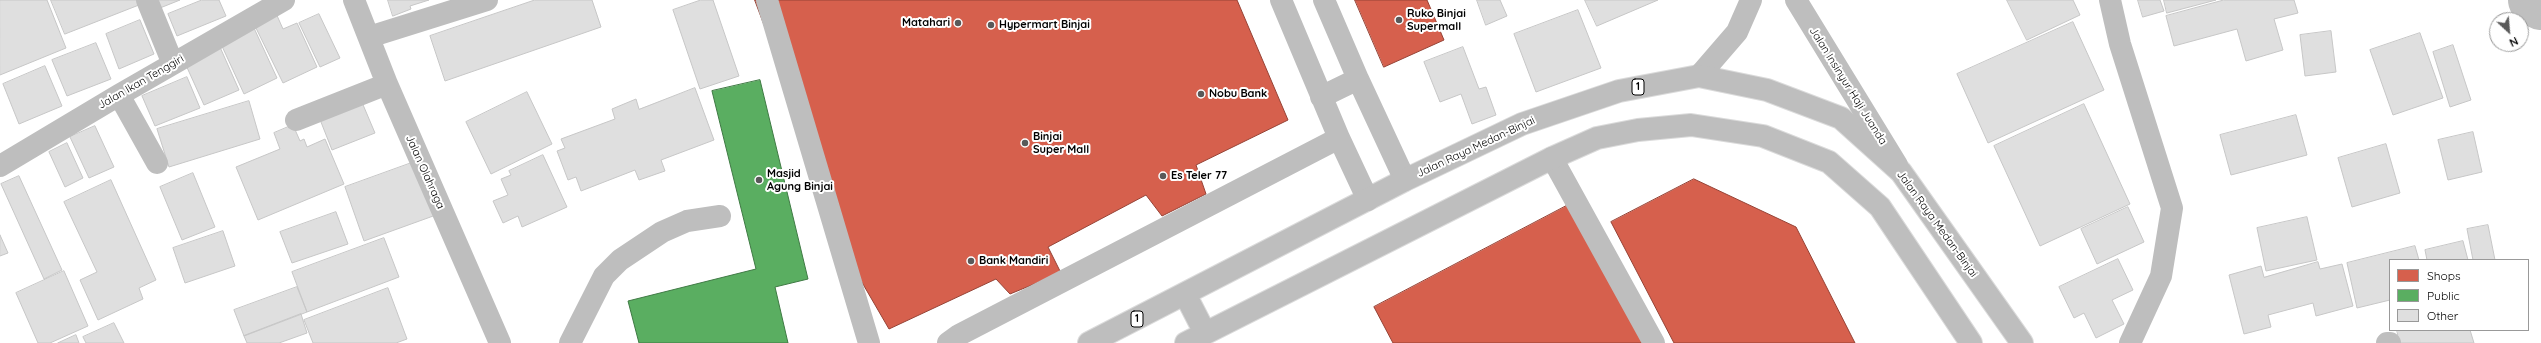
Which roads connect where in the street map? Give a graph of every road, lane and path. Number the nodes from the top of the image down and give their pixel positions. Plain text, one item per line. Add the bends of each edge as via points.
1 (147, 0) edge
2 (284, 0) edge
3 (354, 0) edge
4 (487, 0) edge
5 (767, 0) edge
6 (1281, 0) edge
7 (1324, 0) edge
8 (1752, 0) edge
9 (2110, 0) edge
10 (1804, 2) edge
11 (369, 37) junction
12 (173, 64) junction
13 (1699, 76) junction
14 (1358, 79) junction
15 (387, 84) junction
16 (118, 95) junction
17 (1321, 97) junction
18 (296, 120) dead end
19 (1339, 138) junction
20 (1552, 158) junction
21 (157, 163) dead end
22 (0, 166) edge
23 (1901, 172) junction
24 (1405, 180) junction
25 (1368, 200) junction
26 (720, 216) dead end
27 (1185, 294) junction
28 (1206, 333) junction
29 (2390, 342) edge
30 (500, 343) edge
31 (570, 343) edge
32 (869, 343) edge
33 (948, 343) edge
34 (1089, 343) edge
35 (1186, 343) edge
36 (1654, 343) edge
37 (1972, 343) edge
38 (2022, 343) edge
39 (2130, 343) edge
40 (2387, 343) edge

1 - 12 main road
2 - 12 main road, Jalan Ikan Tenggiri
3 - 11 main road, Jalan Olahraga
4 - 11 main road
5 - 32 main road
6 - 17 main road
7 - 14 main road
8 - 13 main road via 1737,32
9 - 39 main road via 2120,44 2172,208 2161,276
10 - 23 main road, Jalan Insinyur Haji Juanda
11 - 15 main road, Jalan Olahraga
12 - 16 main road, Jalan Ikan Tenggiri
13 - 23 main road, Jalan Raya Medan-Binjai / 1 via 1767,90 1841,118
13 - 24 main road, Jalan Raya Medan-Binjai / 1 via 1619,90 1522,124
14 - 17 main road
14 - 24 main road
15 - 18 main road
15 - 30 main road, Jalan Olahraga
16 - 21 main road
16 - 22 main road, Jalan Ikan Tenggiri
17 - 19 main road
19 - 25 main road
19 - 33 main road
20 - 28 main road
20 - 36 main road
20 - 37 main road via 1597,138 1638,130 1691,125 1763,136 1829,162 1880,207
23 - 38 main road, Jalan Raya Medan-Binjai / 1
24 - 25 main road, Jalan Raya Medan-Binjai / 1
25 - 27 main road, Jalan Raya Medan-Binjai / 1
26 - 31 main road via 687,221 662,232 620,260 604,276
27 - 28 main road
27 - 34 main road, Jalan Raya Medan-Binjai / 1
28 - 35 main road
29 - 40 main road

